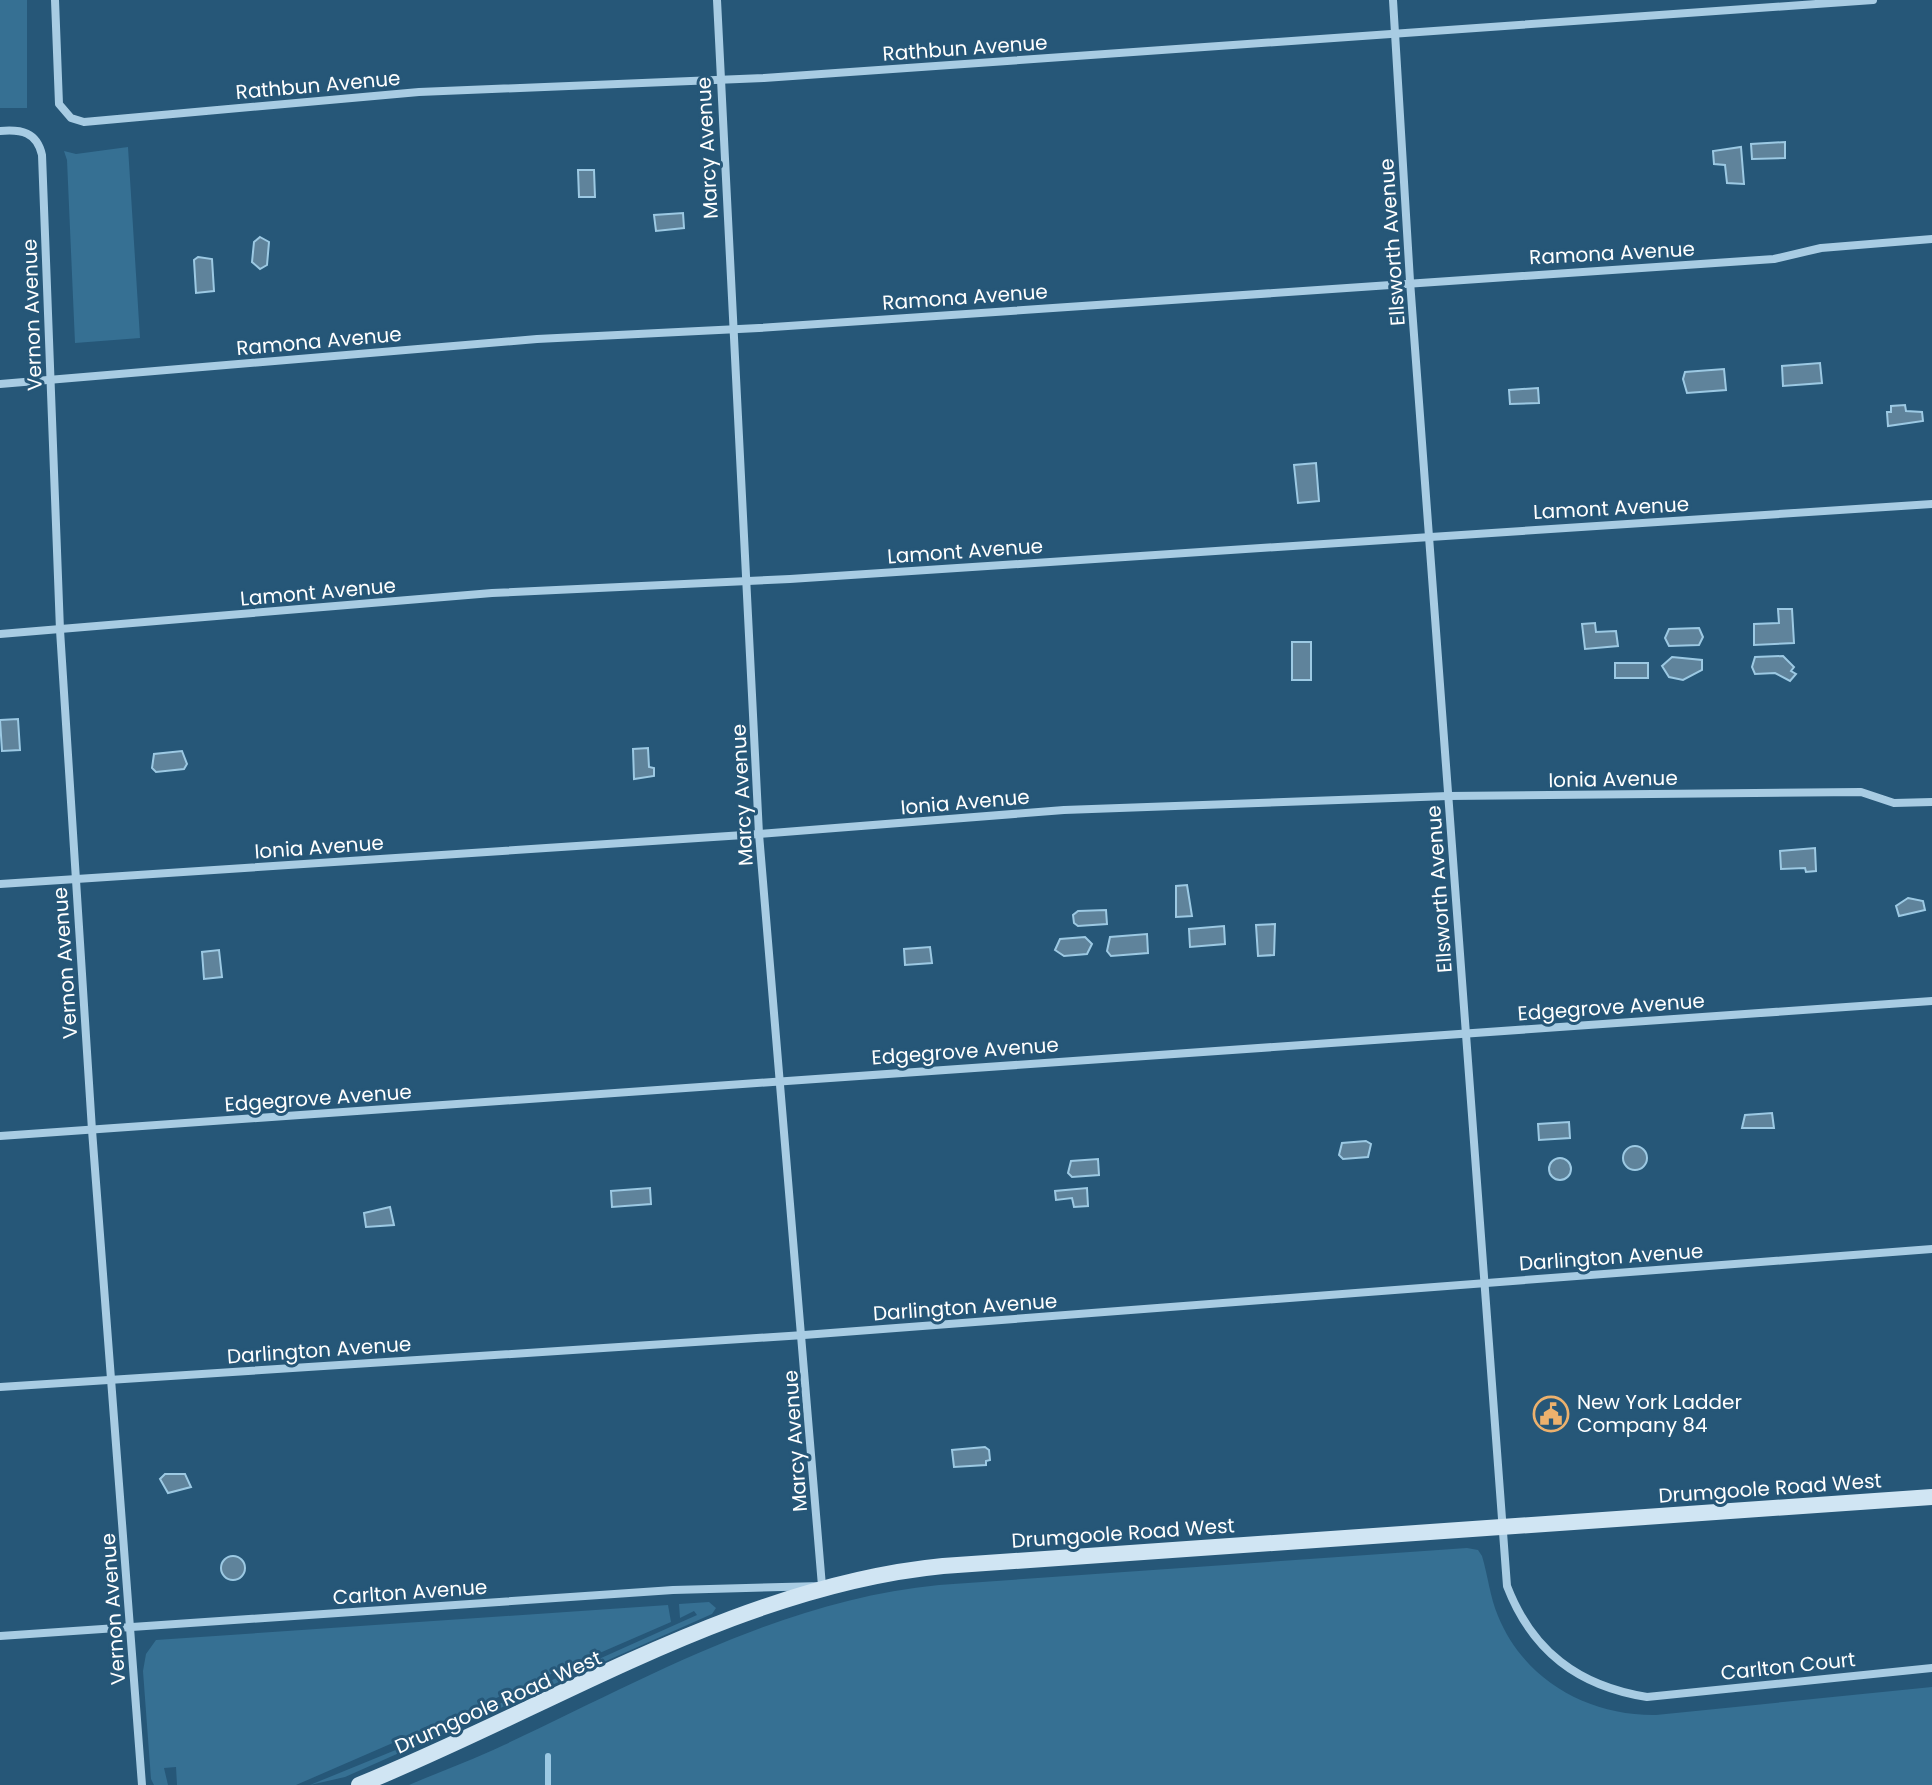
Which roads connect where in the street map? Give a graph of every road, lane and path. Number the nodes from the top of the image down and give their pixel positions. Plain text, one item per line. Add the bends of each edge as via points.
1 (55, 0) edge
2 (717, 0) edge
3 (1393, 0) edge
4 (1873, 0) edge
5 (1395, 36) junction
6 (719, 81) junction
7 (0, 131) edge
8 (1932, 239) edge
9 (1410, 281) junction
10 (732, 329) junction
11 (51, 380) junction
12 (0, 384) edge
13 (1932, 504) edge
14 (1431, 534) junction
15 (748, 580) junction
16 (60, 630) junction
17 (0, 634) edge
18 (1448, 796) junction
19 (1932, 802) edge
20 (759, 834) junction
21 (76, 879) junction
22 (0, 884) edge
23 (1932, 1001) edge
24 (1466, 1033) junction
25 (779, 1080) junction
26 (92, 1130) junction
27 (0, 1136) edge
28 (1932, 1249) edge
29 (1486, 1282) junction
30 (804, 1335) junction
31 (113, 1380) junction
32 (0, 1387) edge
33 (1932, 1497) edge
34 (1502, 1527) junction
35 (822, 1586) junction
36 (129, 1627) junction
37 (0, 1636) edge
38 (1932, 1668) edge
39 (1647, 1697) joint
40 (142, 1785) edge
41 (359, 1785) edge

1 - 6 street, Rathbun Avenue via 57,96 63,111 84,122 419,92
2 - 6 street, Marcy Avenue
3 - 5 street, Ellsworth Avenue
4 - 5 street, Rathbun Avenue
5 - 6 street, Rathbun Avenue
5 - 9 street, Ellsworth Avenue
6 - 10 street, Marcy Avenue
7 - 11 street, Vernon Avenue via 20,131 36,139 42,155
8 - 9 street, Ramona Avenue via 1821,248 1774,259
9 - 10 street, Ramona Avenue
9 - 14 street, Ellsworth Avenue
10 - 11 street, Ramona Avenue via 537,339
10 - 15 street, Marcy Avenue
11 - 12 street, Ramona Avenue
11 - 16 street, Vernon Avenue
13 - 14 street, Lamont Avenue
14 - 15 street, Lamont Avenue
14 - 18 street, Ellsworth Avenue
15 - 16 street, Lamont Avenue via 492,593
15 - 20 street, Marcy Avenue
16 - 17 street, Lamont Avenue
16 - 21 street, Vernon Avenue
18 - 19 street, Ionia Avenue via 1861,792 1894,803
18 - 20 street, Ionia Avenue via 1064,810
18 - 24 street, Ellsworth Avenue
20 - 21 street, Ionia Avenue
20 - 25 street, Marcy Avenue
21 - 22 street, Ionia Avenue
21 - 26 street, Vernon Avenue
23 - 24 street, Edgegrove Avenue
24 - 25 street, Edgegrove Avenue
24 - 29 street, Ellsworth Avenue
25 - 26 street, Edgegrove Avenue
25 - 30 street, Marcy Avenue
26 - 27 street, Edgegrove Avenue
26 - 31 street, Vernon Avenue
28 - 29 street, Darlington Avenue
29 - 30 street, Darlington Avenue
29 - 34 street, Ellsworth Avenue
30 - 31 street, Darlington Avenue
30 - 35 street, Marcy Avenue
31 - 32 street, Darlington Avenue
31 - 36 street, Vernon Avenue
33 - 34 main road, Drumgoole Road West
34 - 35 main road, Drumgoole Road West via 943,1566
34 - 39 street, Ellsworth Avenue via 1507,1586 1532,1636 1569,1670 1594,1684
35 - 36 street, Carlton Avenue via 673,1590
35 - 41 main road, Drumgoole Road West via 745,1612
36 - 37 street, Carlton Avenue
36 - 40 street, Vernon Avenue
38 - 39 street, Carlton Court

